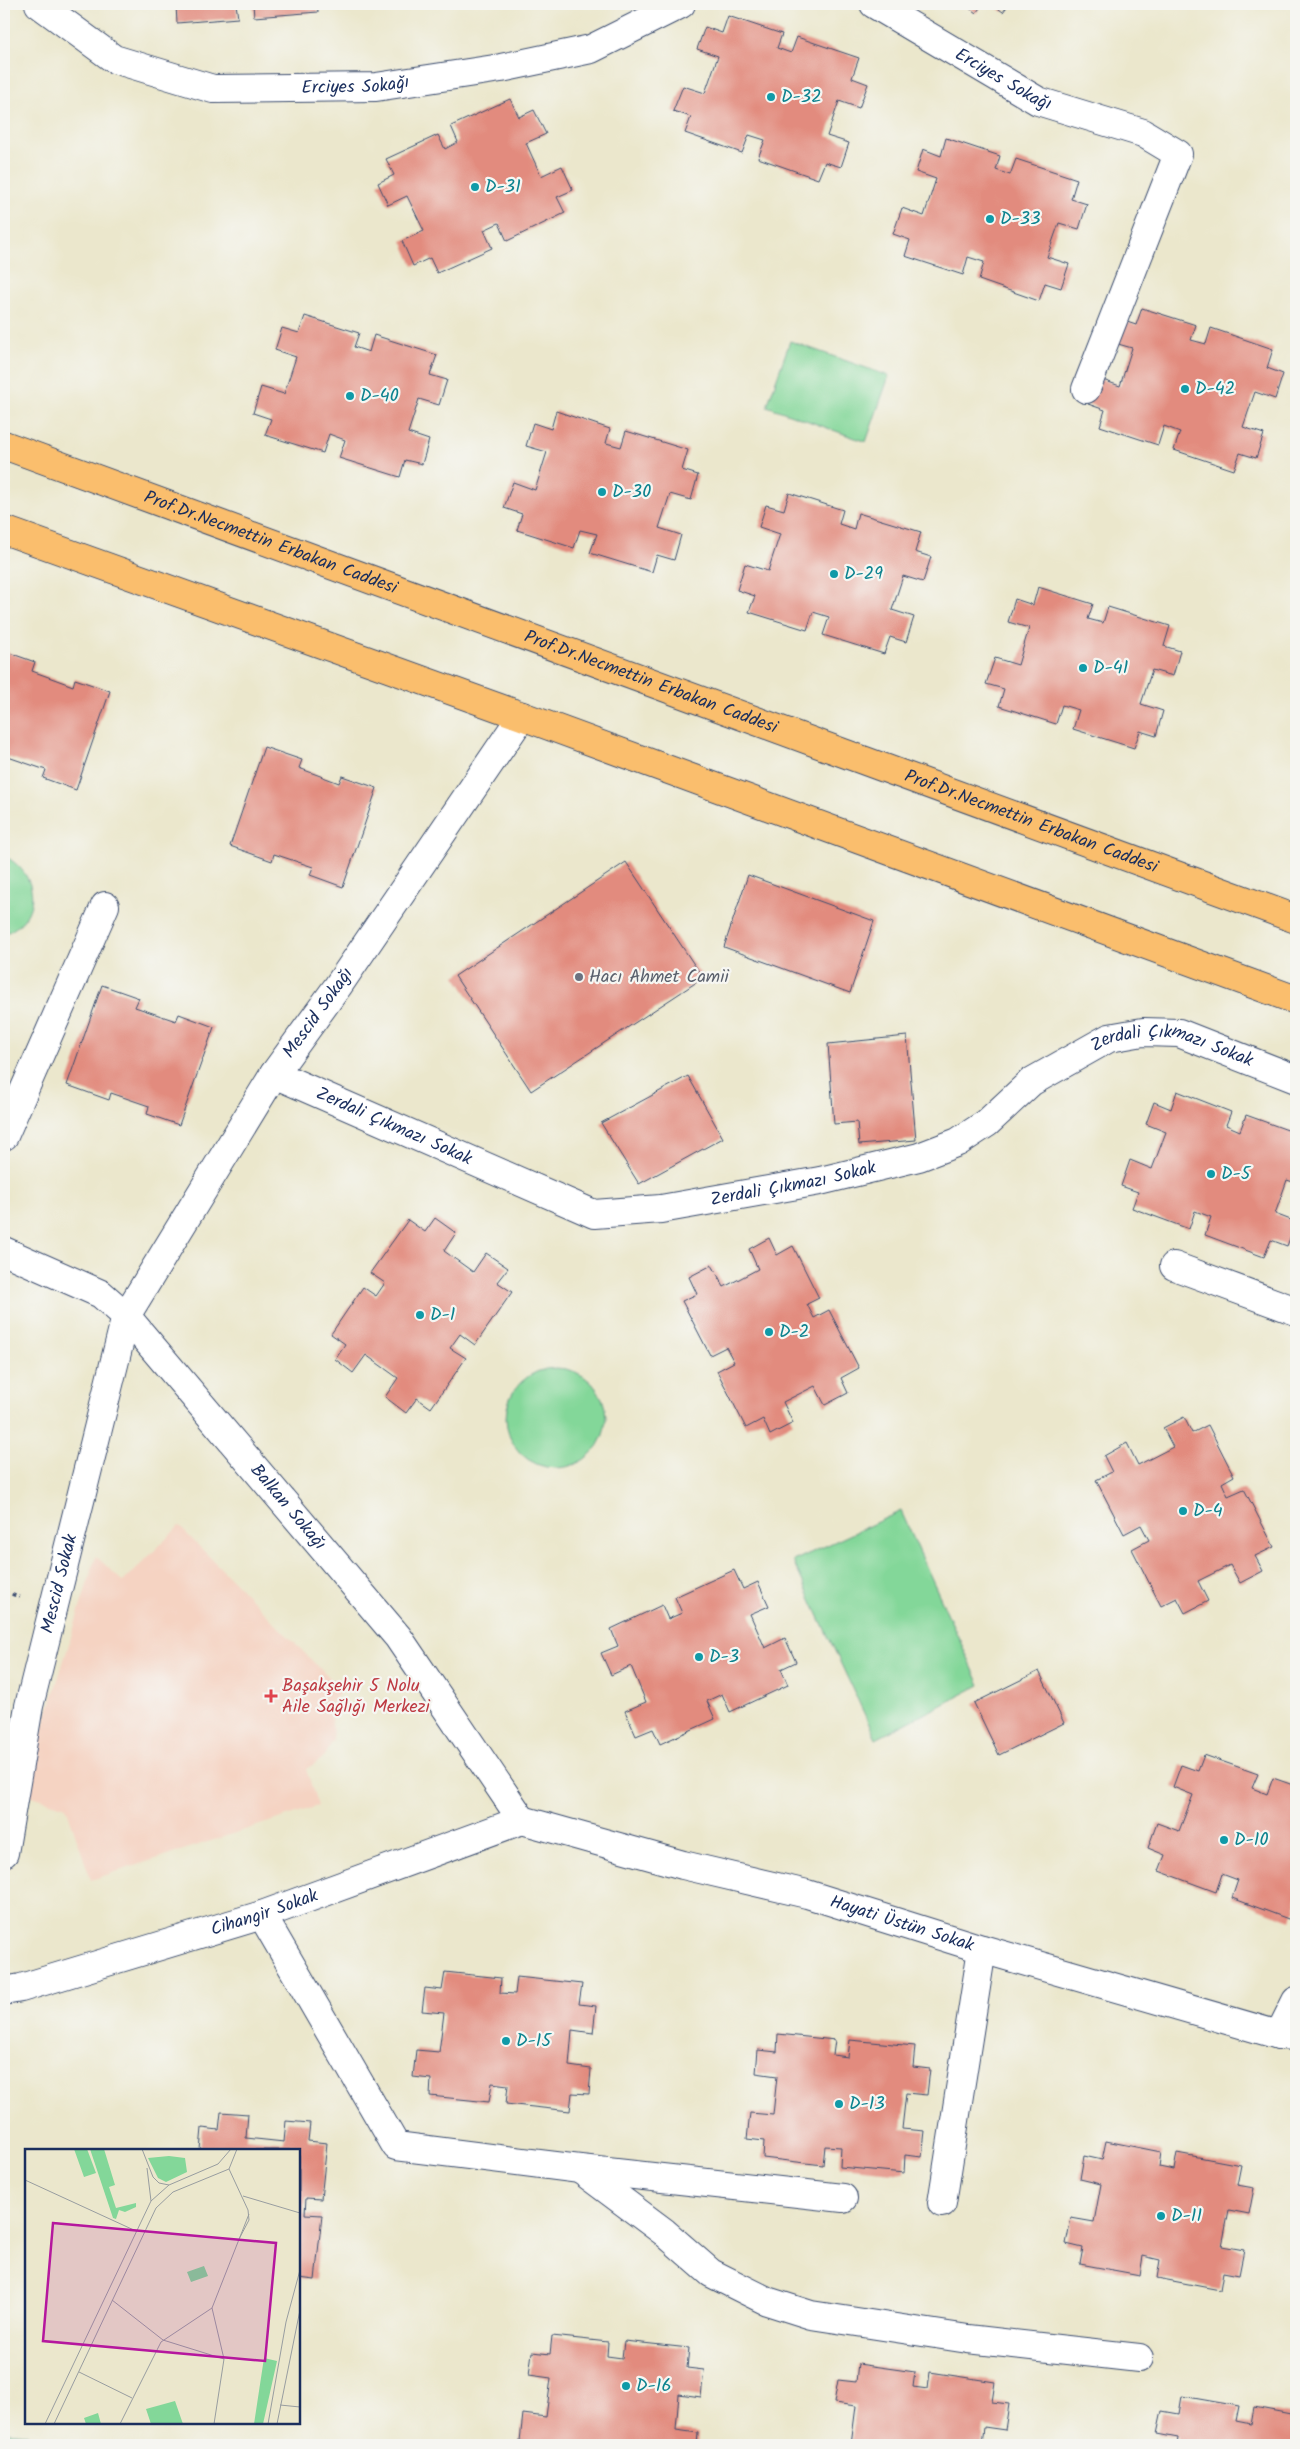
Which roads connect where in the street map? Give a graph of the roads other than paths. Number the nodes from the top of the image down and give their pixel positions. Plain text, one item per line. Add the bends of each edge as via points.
1 (39, 4) edge
2 (681, 4) edge
3 (874, 4) edge
4 (1086, 390) dead end
5 (4, 445) edge
6 (4, 530) edge
7 (522, 716) junction
8 (105, 906) dead end
9 (1294, 913) edge
10 (1296, 1000) edge
11 (274, 1074) junction
12 (1296, 1079) edge
13 (4, 1136) edge
14 (4, 1251) edge
15 (1174, 1266) dead end
16 (1296, 1311) edge
17 (126, 1316) junction
18 (522, 1820) junction
19 (4, 1853) edge
20 (262, 1915) junction
21 (982, 1949) junction
22 (4, 1991) edge
23 (1296, 2001) edge
24 (1290, 2039) edge
25 (580, 2169) junction
26 (843, 2198) dead end
27 (942, 2203) dead end
28 (1139, 2358) dead end

1 - 2 street, Erciyes Sokağı via 114,59 213,88 271,88 376,87 502,68 591,49
3 - 4 street, Erciyes Sokağı via 1038,101 1143,133 1178,154
5 - 9 main road, Prof.Dr.Necmettin Erbakan Caddesi
6 - 7 main road
7 - 10 main road
7 - 11 street, Mescid Sokağı
8 - 13 street
11 - 12 street, Zerdali Çıkmazı Sokak via 594,1214 661,1209 820,1181 920,1157 965,1137 987,1123 1030,1082 1109,1038 1143,1032 1179,1033
11 - 17 street, Mescid Sokağı
14 - 17 street, Balkan Sokağı via 101,1294
15 - 16 street
17 - 18 street, Balkan Sokağı via 398,1638
17 - 19 street, Mescid Sokak via 29,1706
18 - 20 street, Cihangir Sokak
18 - 21 street, Hayati Üstün Sokak via 683,1865 807,1894
20 - 22 street, Cihangir Sokak via 30,1986
20 - 25 street via 396,2146
21 - 24 street, Hayati Üstün Sokak
21 - 27 street
23 - 24 street
25 - 26 street
25 - 28 street via 664,2232 711,2273 768,2301 811,2315 968,2339

